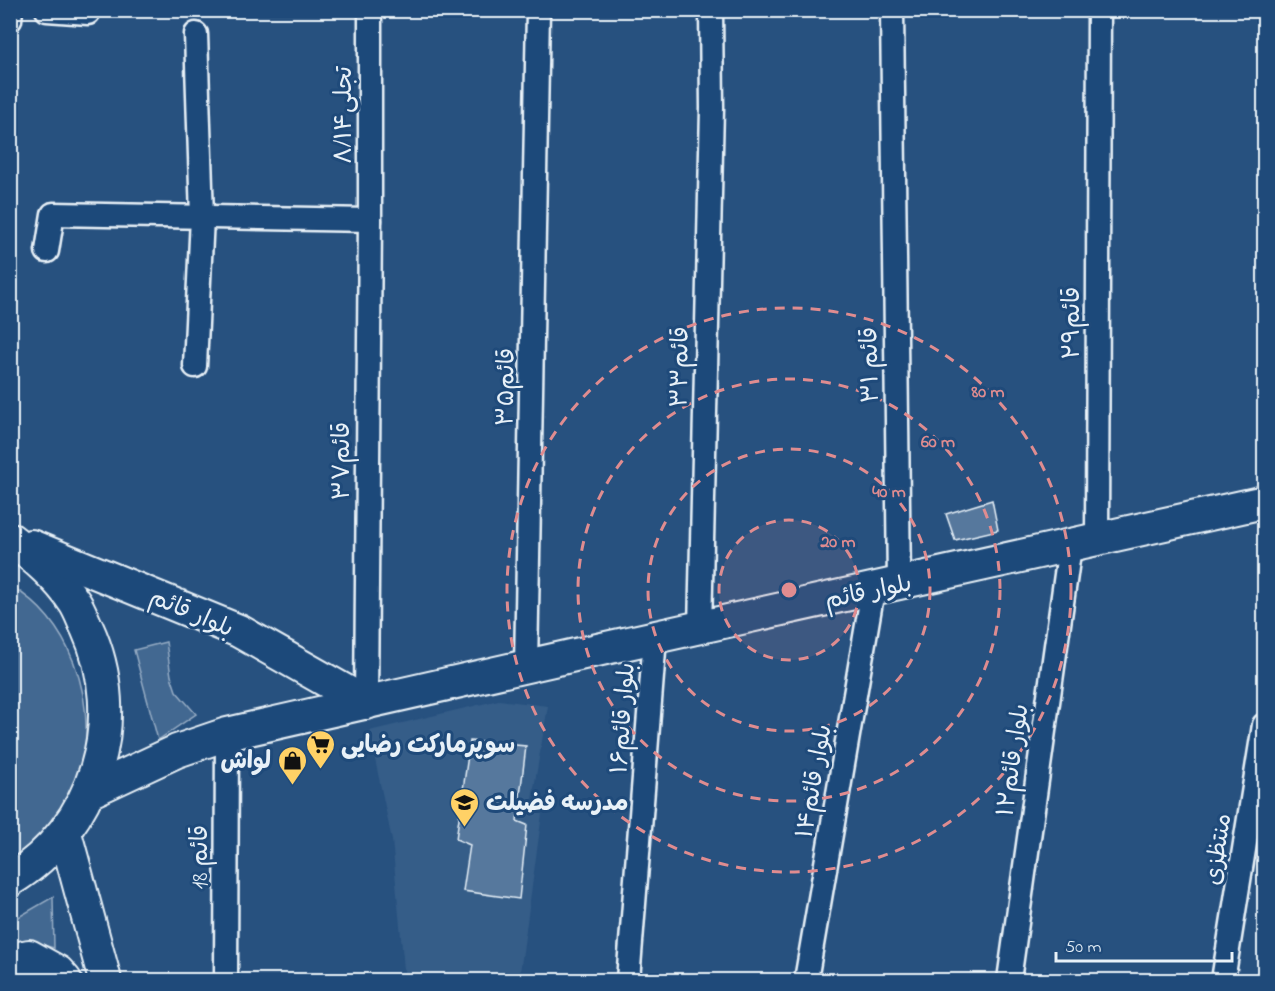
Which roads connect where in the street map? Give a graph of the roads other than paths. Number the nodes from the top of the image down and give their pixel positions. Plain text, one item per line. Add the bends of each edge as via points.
1 (11, 10) edge
2 (47, 10) edge
3 (370, 10) edge
4 (538, 10) edge
5 (711, 10) edge
6 (892, 10) edge
7 (1099, 10) edge
8 (88, 13) dead end
9 (10, 20) edge
10 (196, 34) dead end
11 (202, 217) junction
12 (370, 220) junction
13 (47, 251) dead end
14 (195, 366) dead end
15 (1264, 502) edge
16 (10, 538) edge
17 (1083, 543) junction
18 (886, 587) junction
19 (699, 628) junction
20 (655, 638) junction
21 (526, 667) junction
22 (366, 703) junction
23 (1264, 725) edge
24 (227, 735) junction
25 (89, 792) junction
26 (65, 833) junction
27 (10, 880) edge
28 (10, 960) edge
29 (65, 981) edge
30 (105, 981) edge
31 (226, 981) edge
32 (628, 981) edge
33 (806, 981) edge
34 (1009, 981) edge
35 (1223, 981) edge

1 - 9 street
2 - 8 street
3 - 12 street, تجلی۸‌/۱۴
4 - 21 street, قائم۳۵
5 - 19 street, قائم۳۳
6 - 18 street, قائم ۳۱ via 894,144
7 - 17 street, قائم۲۹ via 1100,107
10 - 11 street
11 - 12 street
11 - 13 street via 53,214
11 - 14 street
12 - 22 street, قائم۳۷
15 - 17 main road, بلوار قائم
16 - 22 main road, بلوار قائم via 239,631
16 - 25 main road via 45,566 76,604 96,648 106,696 103,745
17 - 18 main road, بلوار قائم
17 - 34 street, بلوار قائم۱۲
18 - 19 main road, بلوار قائم
18 - 33 street, بلوار قائم۱۴
19 - 20 main road, بلوار قائم
20 - 21 main road, بلوار قائم
20 - 32 street, بلوار قائم۱۶
21 - 22 main road, بلوار قائم
22 - 24 main road, بلوار قائم
23 - 35 street, منتظزی
24 - 25 main road, بلوار قائم via 177,751
24 - 31 street, 18 قائم
25 - 26 main road
26 - 27 main road via 30,868
26 - 30 main road
28 - 29 main road via 29,956 58,972

